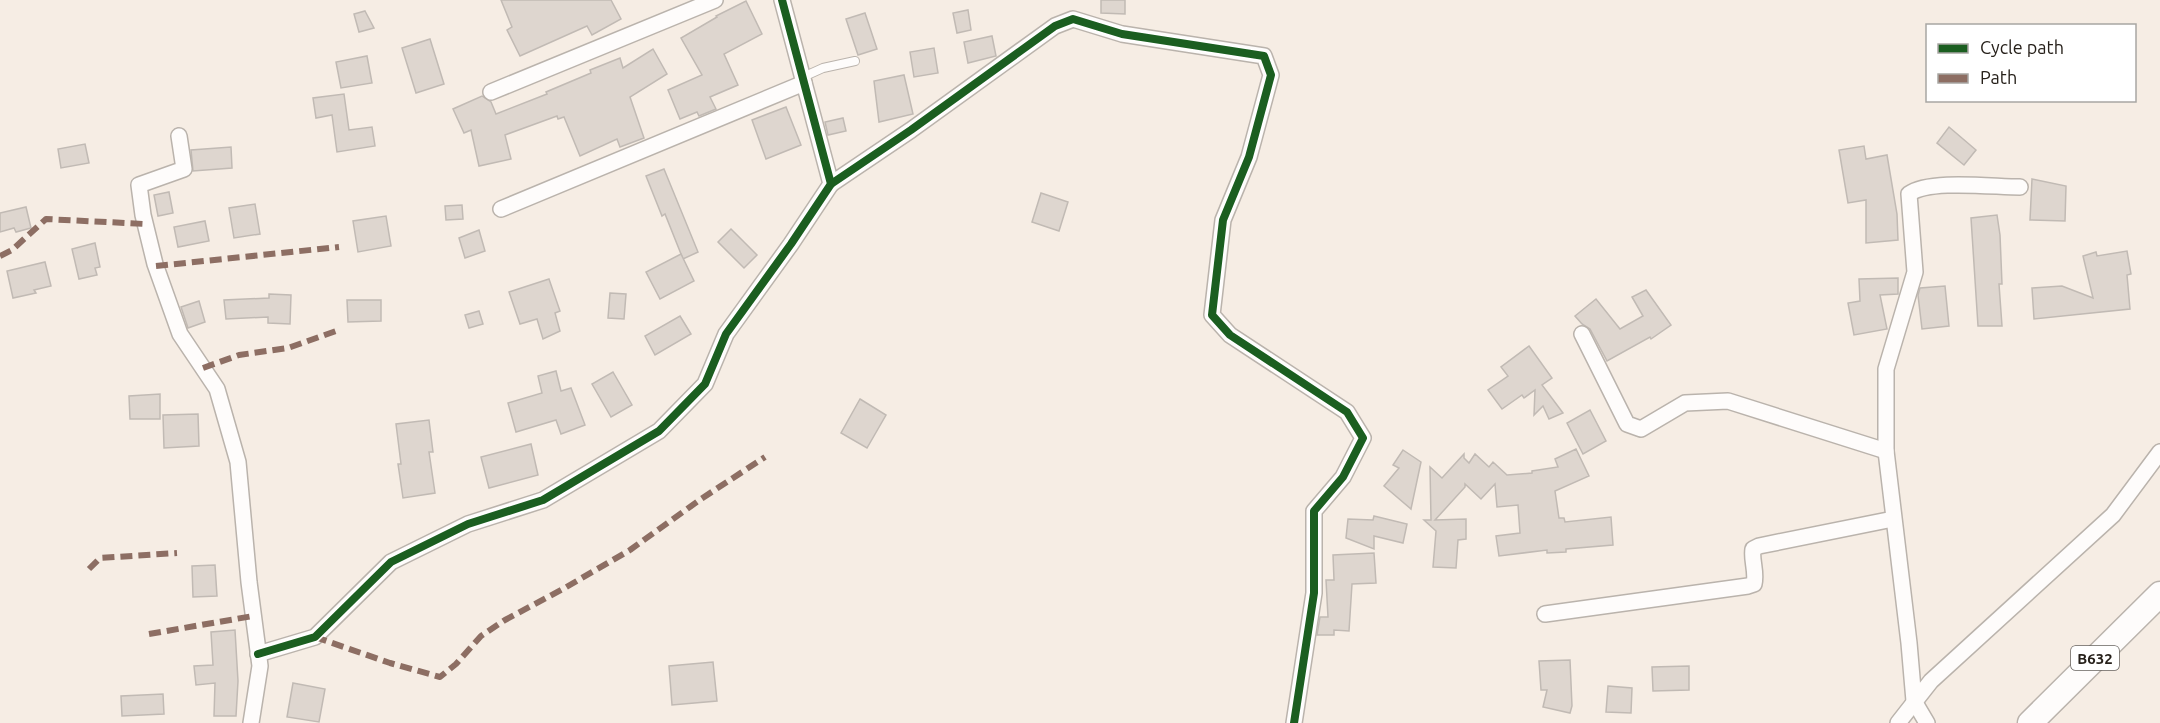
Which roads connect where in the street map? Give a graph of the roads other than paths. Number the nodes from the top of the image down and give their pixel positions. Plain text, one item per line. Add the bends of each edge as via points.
1 (715, 0) edge
2 (782, 0) edge
3 (855, 61) dead end
4 (803, 80) junction
5 (491, 92) dead end
6 (179, 136) dead end
7 (831, 184) junction
8 (2020, 187) dead end
9 (501, 209) dead end
10 (1582, 334) dead end
11 (1886, 450) junction
12 (2160, 452) edge
13 (1893, 519) junction
14 (2160, 594) edge
15 (1545, 614) dead end
16 (258, 654) junction
17 (1914, 701) junction
18 (251, 723) edge
19 (1294, 723) edge
20 (1898, 723) edge
21 (1927, 723) edge
22 (2030, 723) edge

1 - 5 street
2 - 4 street
3 - 4 lane via 823,68
4 - 7 street
4 - 9 street
6 - 16 street via 184,169 139,185 143,215 155,264 180,334 217,389 237,462
7 - 16 street via 726,334 705,384 659,431 543,500 468,524 391,562 315,637
7 - 19 street via 1055,26 1073,19 1122,34 1264,56 1271,75 1249,157 1222,220 1212,315 1230,335 1347,412 1363,438 1343,477 1314,511 1314,593
8 - 11 street via 1938,185 1909,194 1915,272 1886,369
10 - 11 street via 1627,424 1635,428 1641,429 1685,403 1728,401
11 - 13 street
12 - 17 street via 2113,514
13 - 15 street via 1759,546 1752,555 1754,584 1748,586
13 - 17 street
14 - 22 main road, B632
16 - 18 street via 260,666
17 - 20 street
17 - 21 street

